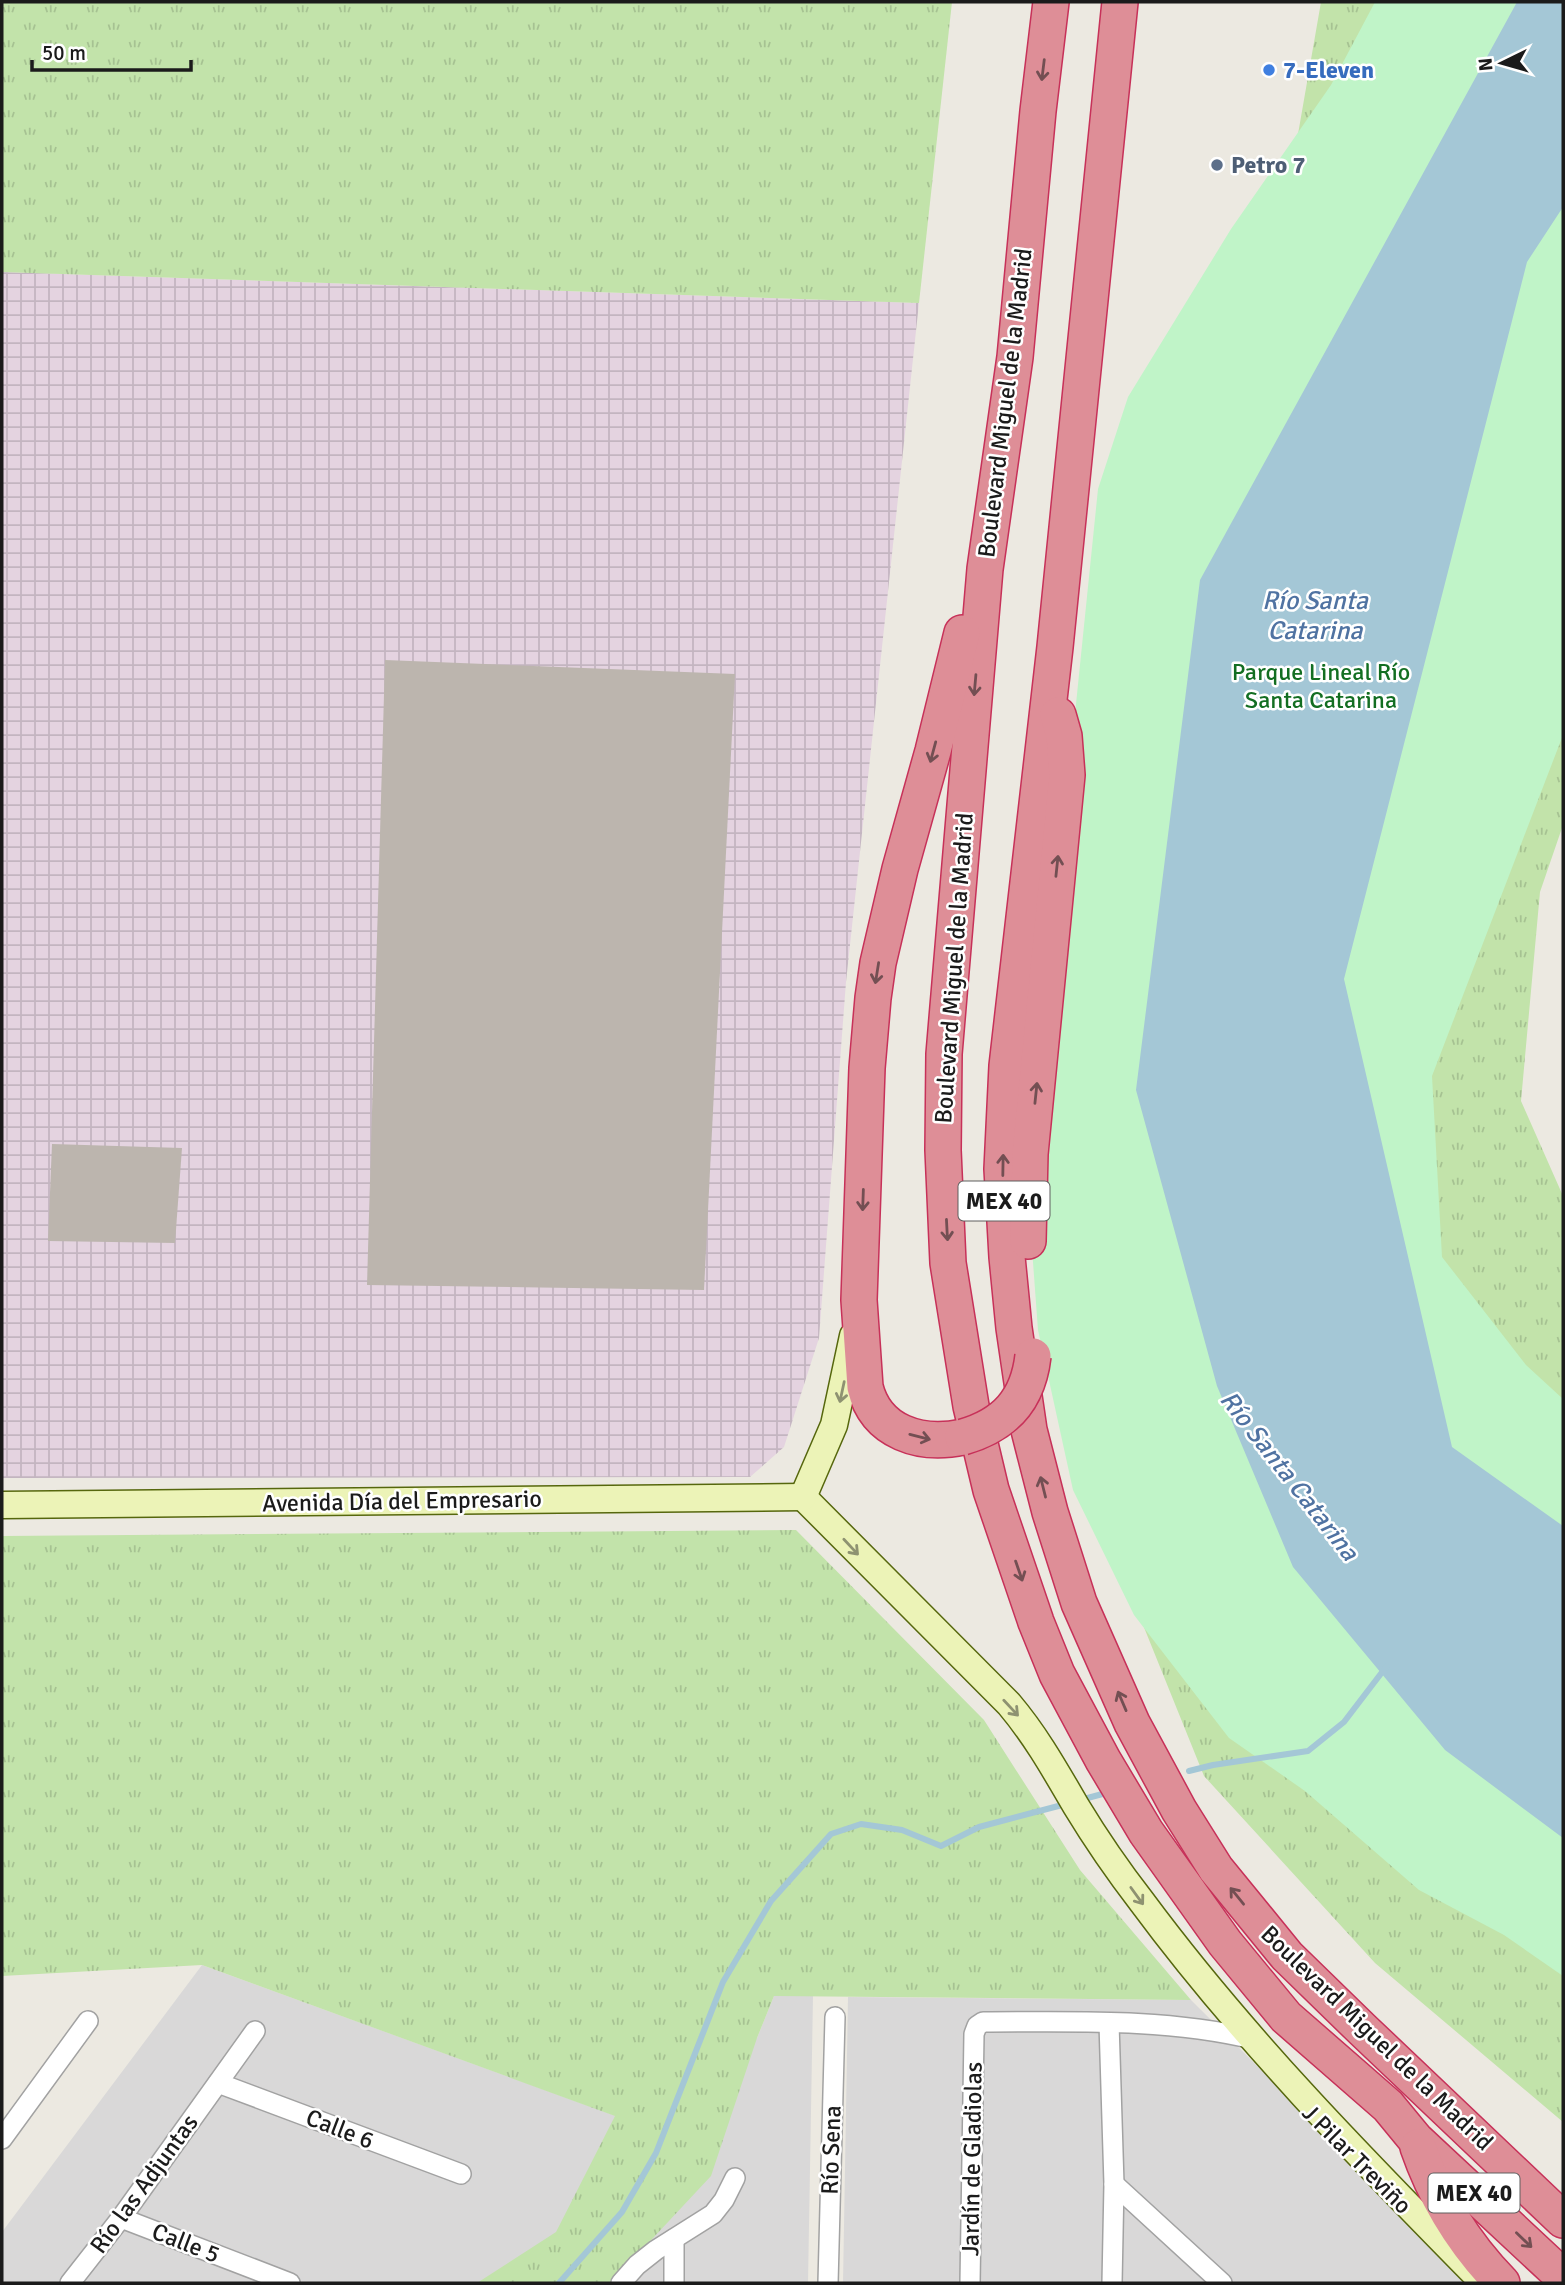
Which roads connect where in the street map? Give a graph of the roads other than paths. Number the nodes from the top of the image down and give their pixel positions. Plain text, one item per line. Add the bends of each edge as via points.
1 (1051, 2) edge
2 (1120, 2) edge
3 (985, 569) junction
4 (1050, 694) junction
5 (859, 1300) junction
6 (803, 1497) junction
7 (2, 1505) edge
8 (835, 2017) dead end
9 (88, 2021) dead end
10 (1109, 2023) junction
11 (255, 2031) dead end
12 (1243, 2037) junction
13 (218, 2083) junction
14 (2, 2138) edge
15 (1416, 2140) junction
16 (461, 2175) dead end
17 (735, 2178) dead end
18 (1114, 2184) junction
19 (121, 2218) junction
20 (1563, 2220) edge
21 (674, 2239) junction
22 (1563, 2277) edge
23 (70, 2283) edge
24 (290, 2283) edge
25 (621, 2283) edge
26 (674, 2283) edge
27 (828, 2283) edge
28 (970, 2283) edge
29 (1112, 2283) edge
30 (1222, 2283) edge
31 (1482, 2283) edge
32 (1502, 2283) edge

1 -> 3 highway, Boulevard Miguel de la Madrid / MEX 40 via 1014,357
2 - 4 highway, Boulevard Miguel de la Madrid / MEX 40
3 -> 5 highway via 963,628 878,963 867,1068
3 -> 15 highway, Boulevard Miguel de la Madrid / MEX 40 via 944,1054 943,1150 948,1263 971,1406 991,1490 1057,1674 1146,1832 1224,1944 1286,2017 1388,2106
5 -> 4 highway, bridge via 868,1399 880,1418 898,1430 923,1439 979,1432 996,1423 1020,1398 1031,1376 1033,1356 1027,1222 1030,1154 1067,775 1064,736
20 -> 4 highway, Boulevard Miguel de la Madrid / MEX 40 via 1287,1956 1216,1870 1132,1723 1079,1603 1029,1430 1014,1328 1002,1169 1007,1066
5 -> 6 street via 834,1425
6 - 7 street, Avenida Día del Empresario
6 -> 12 street via 1026,1724 1117,1868
8 - 27 street, Río Sena
9 - 14 street
10 - 12 street
10 - 18 street
10 - 28 street, Jardín de Gladiolas via 983,2022 977,2026
11 - 13 street, Río las Adjuntas
12 - 31 street
13 - 16 street, Calle 6
13 - 19 street, Río las Adjuntas
15 -> 22 highway, Boulevard Miguel de la Madrid / MEX 40
15 - 32 highway via 1449,2217
17 - 21 street via 713,2214
18 - 29 street
18 - 30 street
19 - 23 street, Río las Adjuntas
19 - 24 street, Calle 5
21 - 25 street via 637,2265
21 - 26 street

